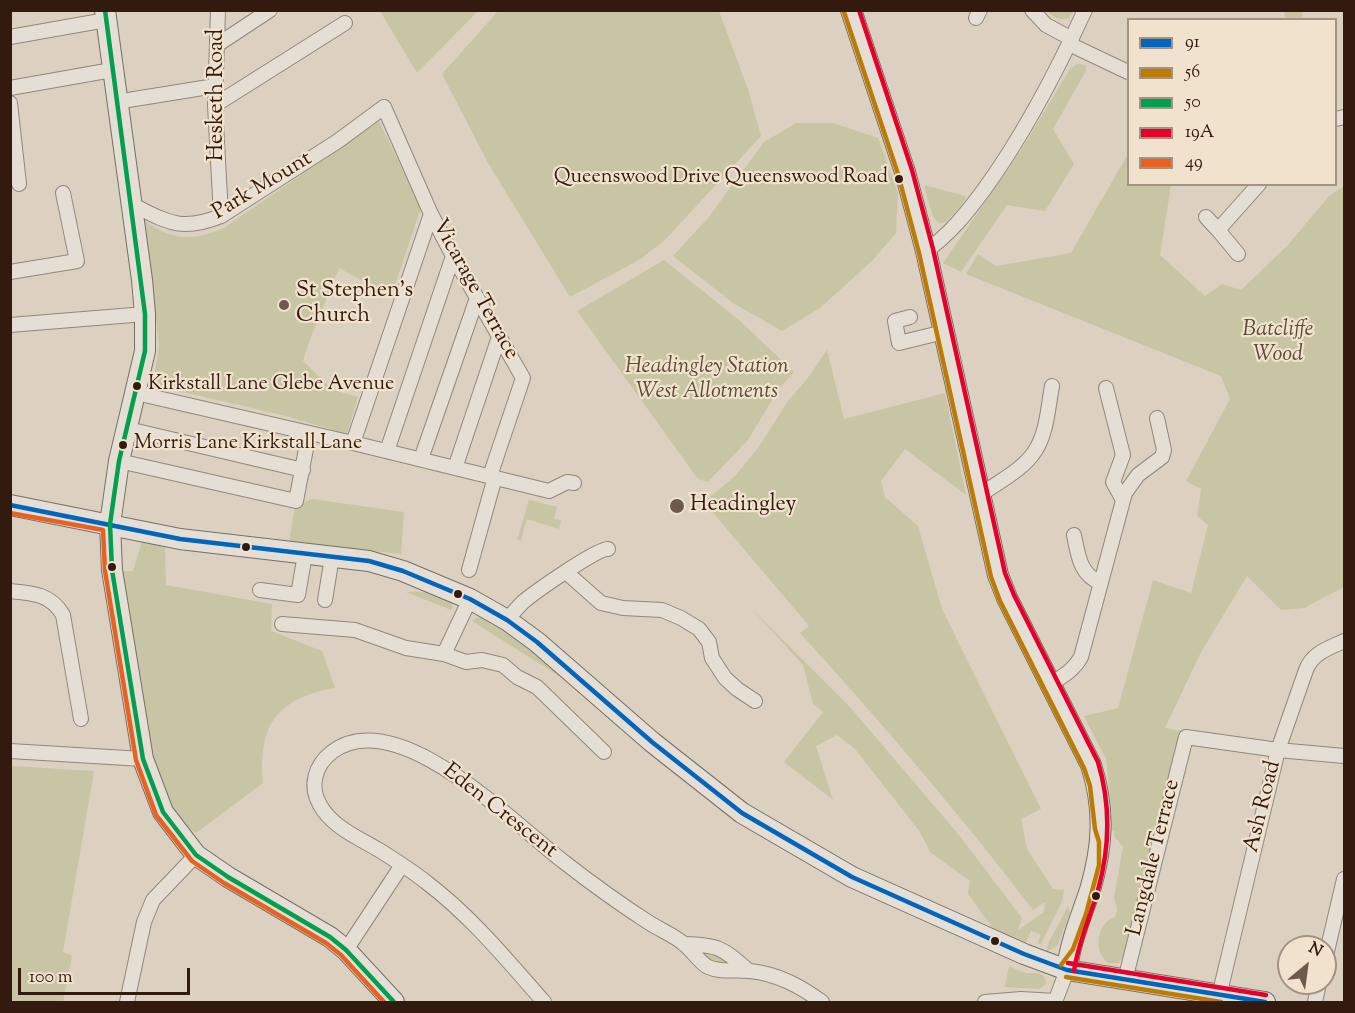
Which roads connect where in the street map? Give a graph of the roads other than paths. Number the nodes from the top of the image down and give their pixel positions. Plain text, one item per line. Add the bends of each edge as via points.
1 (218, 10) edge
2 (270, 10) edge
3 (851, 10) edge
4 (1032, 10) edge
5 (1085, 10) edge
6 (105, 15) edge
7 (345, 23) dead end
8 (10, 37) edge
9 (1070, 42) junction
10 (217, 45) junction
11 (112, 70) junction
12 (1127, 71) edge
13 (214, 86) junction
14 (10, 88) edge
15 (116, 102) junction
16 (10, 103) edge
17 (215, 105) junction
18 (384, 107) joint
19 (19, 184) dead end
20 (1257, 186) edge
21 (63, 193) dead end
22 (131, 204) junction
23 (431, 214) junction
24 (221, 216) junction
25 (1206, 217) dead end
26 (1218, 230) junction
27 (926, 251) junction
28 (1238, 254) dead end
29 (453, 256) junction
30 (10, 272) edge
31 (477, 298) junction
32 (137, 315) junction
33 (910, 316) dead end
34 (10, 325) edge
35 (944, 332) junction
36 (499, 337) junction
37 (899, 343) junction
38 (902, 357) dead end
39 (1052, 386) dead end
40 (1106, 388) dead end
41 (136, 393) junction
42 (1157, 418) dead end
43 (128, 429) junction
44 (309, 433) junction
45 (353, 443) junction
46 (387, 451) junction
47 (421, 459) junction
48 (120, 461) junction
49 (455, 468) junction
50 (303, 470) junction
51 (497, 478) junction
52 (574, 483) dead end
53 (980, 495) junction
54 (1123, 500) junction
55 (10, 505) edge
56 (110, 524) junction
57 (1074, 535) dead end
58 (608, 549) dead end
59 (304, 554) junction
60 (332, 557) junction
61 (469, 570) dead end
62 (567, 573) junction
63 (1101, 583) junction
64 (260, 590) dead end
65 (10, 591) edge
66 (470, 599) junction
67 (325, 600) dead end
68 (507, 620) junction
69 (282, 624) dead end
70 (1344, 641) edge
71 (444, 654) junction
72 (1051, 684) junction
73 (752, 692) dead end
74 (81, 719) dead end
75 (1278, 750) junction
76 (10, 751) edge
77 (604, 752) dead end
78 (1344, 756) edge
79 (143, 759) junction
80 (196, 855) junction
81 (402, 865) junction
82 (1344, 879) edge
83 (1337, 938) edge
84 (684, 944) junction
85 (346, 950) junction
86 (1067, 970) junction
87 (749, 971) junction
88 (1125, 980) junction
89 (1218, 996) junction
90 (128, 1002) edge
91 (394, 1002) edge
92 (544, 1002) edge
93 (822, 1002) edge
94 (985, 1002) edge
95 (1056, 1002) edge
96 (1265, 1002) edge

1 - 10 street, Hesketh Road
2 - 10 street
3 - 27 street via 905,172
4 - 9 street
5 - 9 street
6 - 8 street
6 - 11 street
7 - 17 street
9 - 12 street
9 - 27 street via 1001,167 944,239
10 - 13 street, Hesketh Road
11 - 14 street
11 - 15 street
13 - 15 street
13 - 17 street, Hesketh Road
15 - 22 street
16 - 19 street
17 - 24 street, Hesketh Road
18 - 23 street, Vicarage Terrace
18 - 24 street, Park Mount
20 - 26 street
21 - 30 street via 77,261
22 - 24 street, Park Mount via 182,225
22 - 32 street
23 - 29 street, Vicarage Terrace
23 - 45 street
25 - 26 street
26 - 28 street
27 - 35 street
29 - 31 street, Vicarage Terrace
29 - 46 street
31 - 36 street, Vicarage Terrace
31 - 47 street
32 - 34 street
32 - 41 street via 145,351
33 - 37 street via 895,321
35 - 37 street
35 - 53 street
36 - 49 street
36 - 51 street, Vicarage Terrace via 523,378
37 - 38 street
39 - 53 street via 1036,450 1017,470
40 - 54 street via 1123,455 1113,482
41 - 43 street
41 - 44 street
42 - 54 street via 1162,457 1138,475
43 - 48 street
43 - 50 street
44 - 45 street
44 - 50 street
45 - 46 street
46 - 47 street
47 - 49 street
48 - 50 street via 296,501
48 - 56 street
49 - 51 street
51 - 52 street via 549,491 567,482
51 - 61 street, Vicarage Terrace
53 - 72 street via 998,575
54 - 63 street
55 - 56 street
56 - 59 street via 180,539
56 - 79 street via 111,570
57 - 63 street via 1080,565 1091,579
58 - 62 street via 590,555
59 - 60 street
59 - 64 street via 298,595
60 - 66 street via 369,561 403,571
60 - 67 street
62 - 68 street via 524,602
62 - 73 street via 602,603 662,610 699,629 725,678 737,689
63 - 72 street via 1081,657 1077,665
65 - 74 street via 44,596 63,615
66 - 68 street
66 - 71 street
68 - 86 street via 742,813 852,877
69 - 71 street via 355,630 406,648
70 - 75 street, Ash Road via 1309,661
71 - 77 street via 466,662 482,660 503,665 537,687
72 - 86 street via 1091,765 1102,826 1095,868
75 - 78 street
75 - 88 street, Langdale Terrace via 1186,737
75 - 89 street, Ash Road
76 - 79 street
79 - 80 street via 163,812
80 - 85 street
80 - 90 street via 153,900 144,922
81 - 84 street, Eden Crescent via 342,827 319,805 315,774 328,755 343,745 365,740 391,744 441,765 492,801 564,863
81 - 85 street
81 - 92 street, Eden Crescent via 471,920
82 - 83 street
84 - 87 street, Eden Crescent via 715,946
84 - 87 street, Eden Crescent via 709,967
85 - 91 street
86 - 88 street
86 - 95 street
87 - 93 street, Eden Crescent via 799,986
88 - 89 street
89 - 96 street
94 - 95 street

